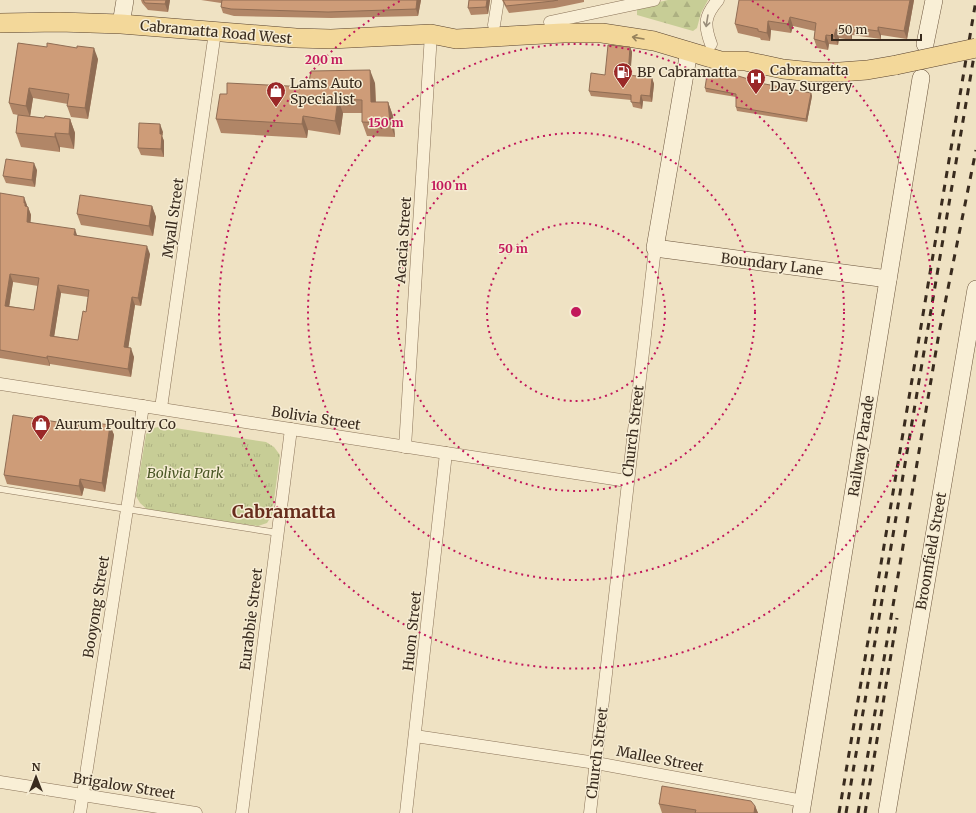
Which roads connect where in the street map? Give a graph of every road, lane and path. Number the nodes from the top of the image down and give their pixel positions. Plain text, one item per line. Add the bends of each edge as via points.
1 (125, 0) edge
2 (498, 0) edge
3 (654, 0) edge
4 (718, 0) edge
5 (934, 0) edge
6 (550, 22) junction
7 (0, 23) edge
8 (121, 24) junction
9 (494, 25) junction
10 (215, 32) junction
11 (431, 34) junction
12 (711, 44) junction
13 (925, 44) dead end
14 (976, 48) edge
15 (689, 51) junction
16 (745, 61) junction
17 (920, 78) dead end
18 (655, 248) junction
19 (888, 279) junction
20 (976, 290) edge
21 (0, 384) edge
22 (143, 406) junction
23 (161, 408) junction
24 (291, 429) junction
25 (405, 446) junction
26 (446, 453) junction
27 (628, 481) junction
28 (0, 489) edge
29 (126, 508) junction
30 (278, 533) junction
31 (415, 736) junction
32 (596, 763) junction
33 (0, 782) edge
34 (82, 795) junction
35 (802, 807) edge
36 (80, 813) edge
37 (196, 813) edge
38 (242, 813) edge
39 (406, 813) edge
40 (590, 813) edge
41 (887, 813) edge

1 - 8 street
2 - 9 street
3 - 6 street, Cabramatta Road West
4 -> 12 street via 707,18 706,27
5 - 13 street
6 - 9 main road, Cabramatta Road West
6 - 12 main road, Cabramatta Road West via 620,22 652,27
7 - 8 main road, Cabramatta Road West
8 - 10 main road, Cabramatta Road West
9 - 11 main road, Cabramatta Road West via 450,28
10 - 11 main road, Cabramatta Road West via 331,39
10 - 23 street, Myall Street
15 -> 11 main road, Cabramatta Road West via 654,41 608,33 456,39
11 - 25 street, Acacia Street
12 - 16 main road, Cabramatta Road West
14 - 16 main road, Cabramatta Road West, bridge via 896,65 847,71 812,72
15 - 16 main road, Cabramatta Road West via 721,61
15 - 18 street, Church Street
17 - 19 street, Railway Parade
18 - 19 street, Boundary Lane
18 - 27 street, Church Street
19 - 35 street, Railway Parade
20 - 41 street, Broomfield Street
21 - 22 street, Bolivia Street
22 - 23 street, Bolivia Street
22 - 29 street, Booyong Street
23 - 24 street, Bolivia Street
24 - 25 street, Bolivia Street
24 - 30 street, Eurabbie Street
25 - 26 street, Bolivia Street
26 - 27 street, Bolivia Street
26 - 31 street, Huon Street
27 - 32 street, Church Street
28 - 29 lane
29 - 30 lane
29 - 34 street, Booyong Street
30 - 38 street, Eurabbie Street
31 - 32 street, Mallee Street
31 - 39 street, Huon Street
32 - 35 street, Mallee Street
32 - 40 street, Church Street
33 - 34 street, Brigalow Street
34 - 36 street, Booyong Street
34 - 37 street, Brigalow Street

